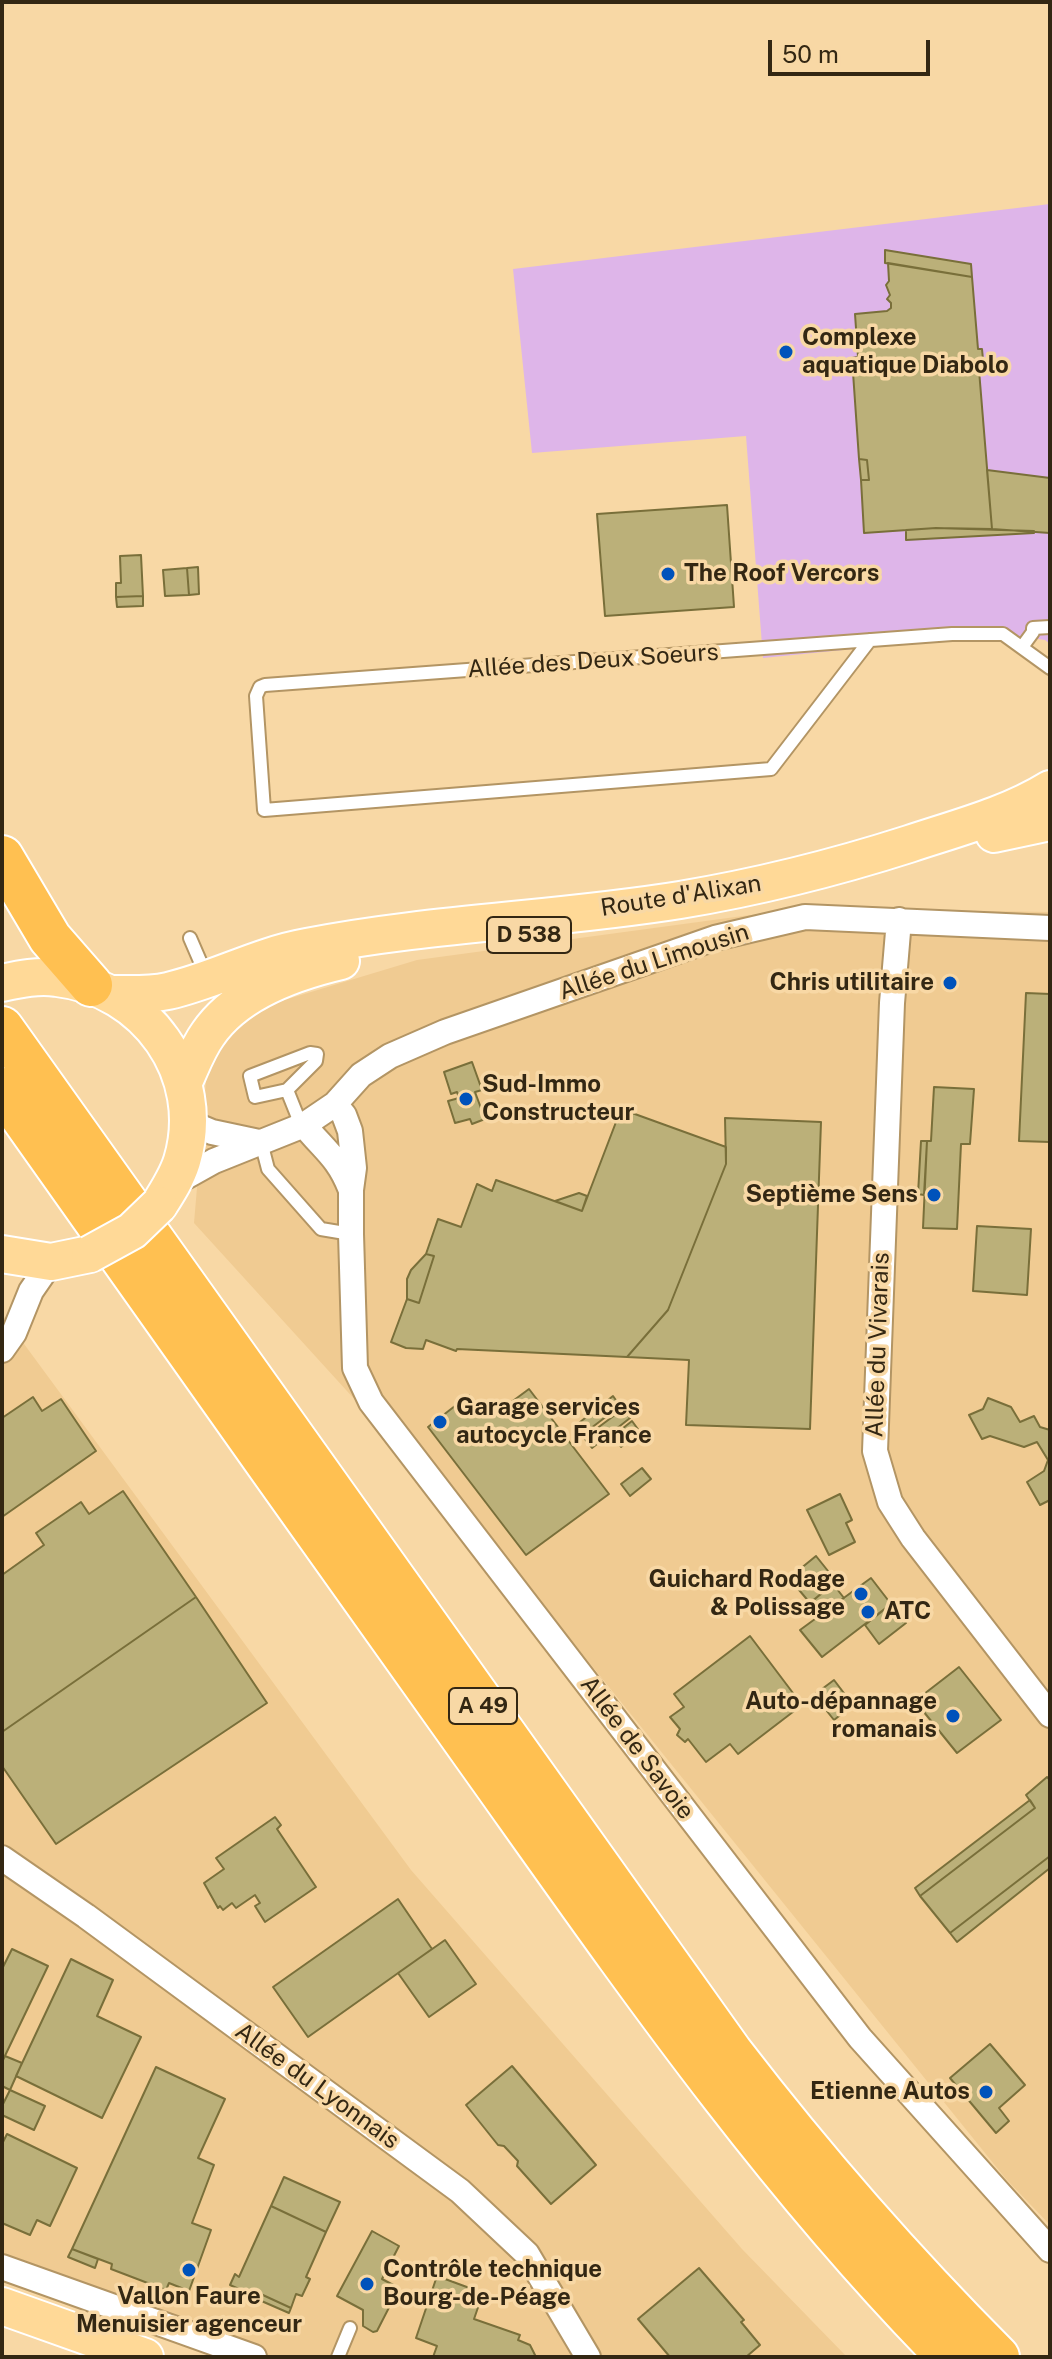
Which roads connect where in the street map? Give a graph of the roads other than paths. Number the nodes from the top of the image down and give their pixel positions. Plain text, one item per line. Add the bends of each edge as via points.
1 (1050, 627) edge
2 (870, 640) junction
3 (1022, 647) junction
4 (1047, 668) edge
5 (1050, 789) edge
6 (1050, 822) edge
7 (2, 857) edge
8 (899, 920) junction
9 (1050, 928) edge
10 (190, 938) dead end
11 (207, 978) junction
12 (2, 983) edge
13 (102, 990) junction
14 (2, 1028) edge
15 (183, 1084) junction
16 (2, 1089) edge
17 (287, 1090) junction
18 (335, 1104) junction
19 (188, 1122) junction
20 (304, 1125) junction
21 (261, 1142) junction
22 (351, 1190) junction
23 (165, 1195) junction
24 (351, 1234) junction
25 (2, 1254) edge
26 (51, 1262) junction
27 (2, 1350) edge
28 (1050, 1715) edge
29 (2, 1858) edge
30 (1050, 2250) edge
31 (2, 2267) edge
32 (2, 2306) edge
33 (350, 2328) dead end
34 (145, 2357) edge
35 (254, 2357) edge
36 (338, 2357) edge
37 (588, 2357) edge
38 (948, 2357) edge
39 (998, 2357) edge

1 - 3 lane via 1033,628
2 - 2 lane, Allée des Deux Soeurs via 265,685 256,696 264,810 771,769
2 - 3 lane, Allée des Deux Soeurs via 1003,634
3 - 4 lane, Allée des Deux Soeurs
5 - 11 main road, Route d'Alixan / D 538 via 955,829 766,883 678,900 370,936 272,954
6 - 15 main road, Route d'Alixan / D 538 via 723,911 366,955 307,970 230,1010 207,1035
7 - 13 highway via 50,938
8 - 9 street, Allée du Limousin
8 - 18 street, Allée du Limousin via 805,917 715,938 390,1056 361,1075
8 - 28 street, Allée du Vivarais via 875,1451 890,1502 913,1538
10 - 11 lane
11 - 13 main road, Route d'Alixan / D 538 via 164,992
12 - 13 main road via 56,977
13 - 15 main road via 133,1007 155,1029
14 - 39 highway, A 49 via 722,2040 834,2182
15 - 19 main road
16 - 38 highway, A 49 via 671,2030 813,2211
17 - 17 lane via 316,1061 317,1054 250,1076 255,1097
17 - 20 lane
18 - 20 street, Allée du Limousin
18 - 22 street, Allée de Savoie via 350,1131
19 - 21 street
19 - 23 main road via 181,1165
20 - 21 street, Allée du Limousin
20 - 22 street, Allée de Savoie via 329,1150
21 - 23 street, Allée du Limousin via 214,1161
21 - 24 lane via 268,1169 321,1229
22 - 24 street, Allée de Savoie
23 - 26 main road, bridge via 132,1231 90,1254
24 - 30 street, Allée de Savoie via 355,1368 371,1402 860,2038
25 - 26 main road
26 - 27 street
29 - 37 street, Allée du Lyonnais via 460,2191 527,2254
31 - 35 street
32 - 34 main road
33 - 36 lane

